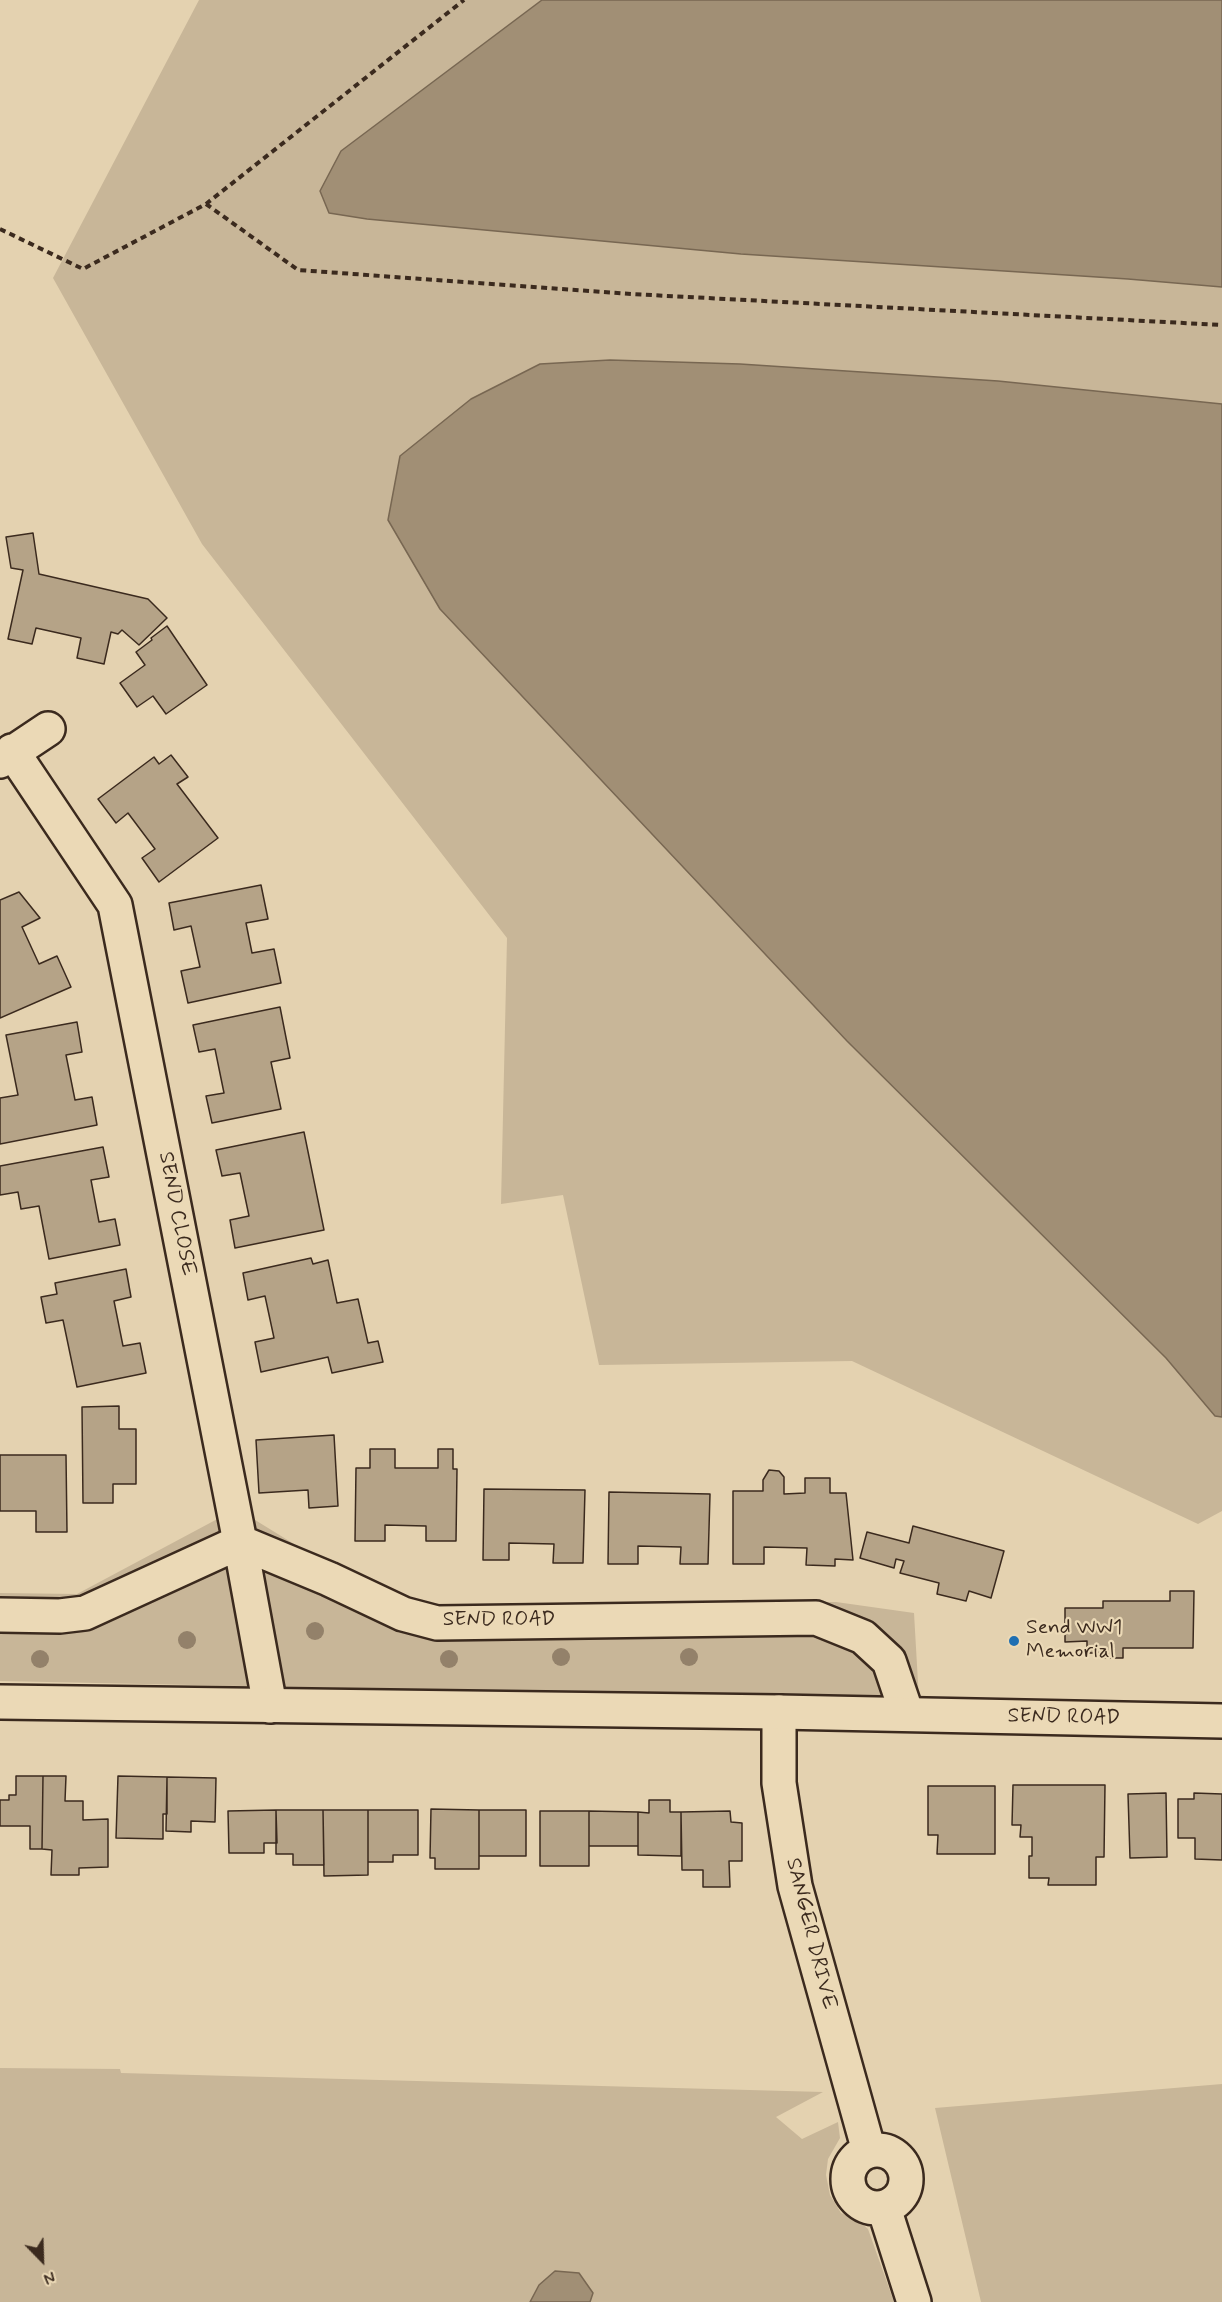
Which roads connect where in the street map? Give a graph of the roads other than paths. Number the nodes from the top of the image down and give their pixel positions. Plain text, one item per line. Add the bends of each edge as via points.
1 (48, 729) dead end
2 (6, 756) edge
3 (240, 1542) junction
4 (0, 1615) edge
5 (0, 1702) edge
6 (270, 1706) junction
7 (778, 1712) junction
8 (907, 1714) junction
9 (1222, 1720) edge
10 (914, 2302) edge

1 - 2 street, SEND CLOSE
2 - 3 street, SEND CLOSE via 115,905
3 - 4 street via 85,1613
3 - 6 street, SEND CLOSE
3 - 8 street, SEND ROAD via 403,1614 437,1623 816,1618 864,1637 889,1661
5 - 6 street, SEND ROAD
6 - 7 street, SEND ROAD
7 - 8 street, SEND ROAD
7 - 10 street, SANGER DRIVE via 779,1784 795,1886 869,2151 885,2151 898,2158 906,2172 906,2187 898,2200 884,2208
8 - 9 street, SEND ROAD

